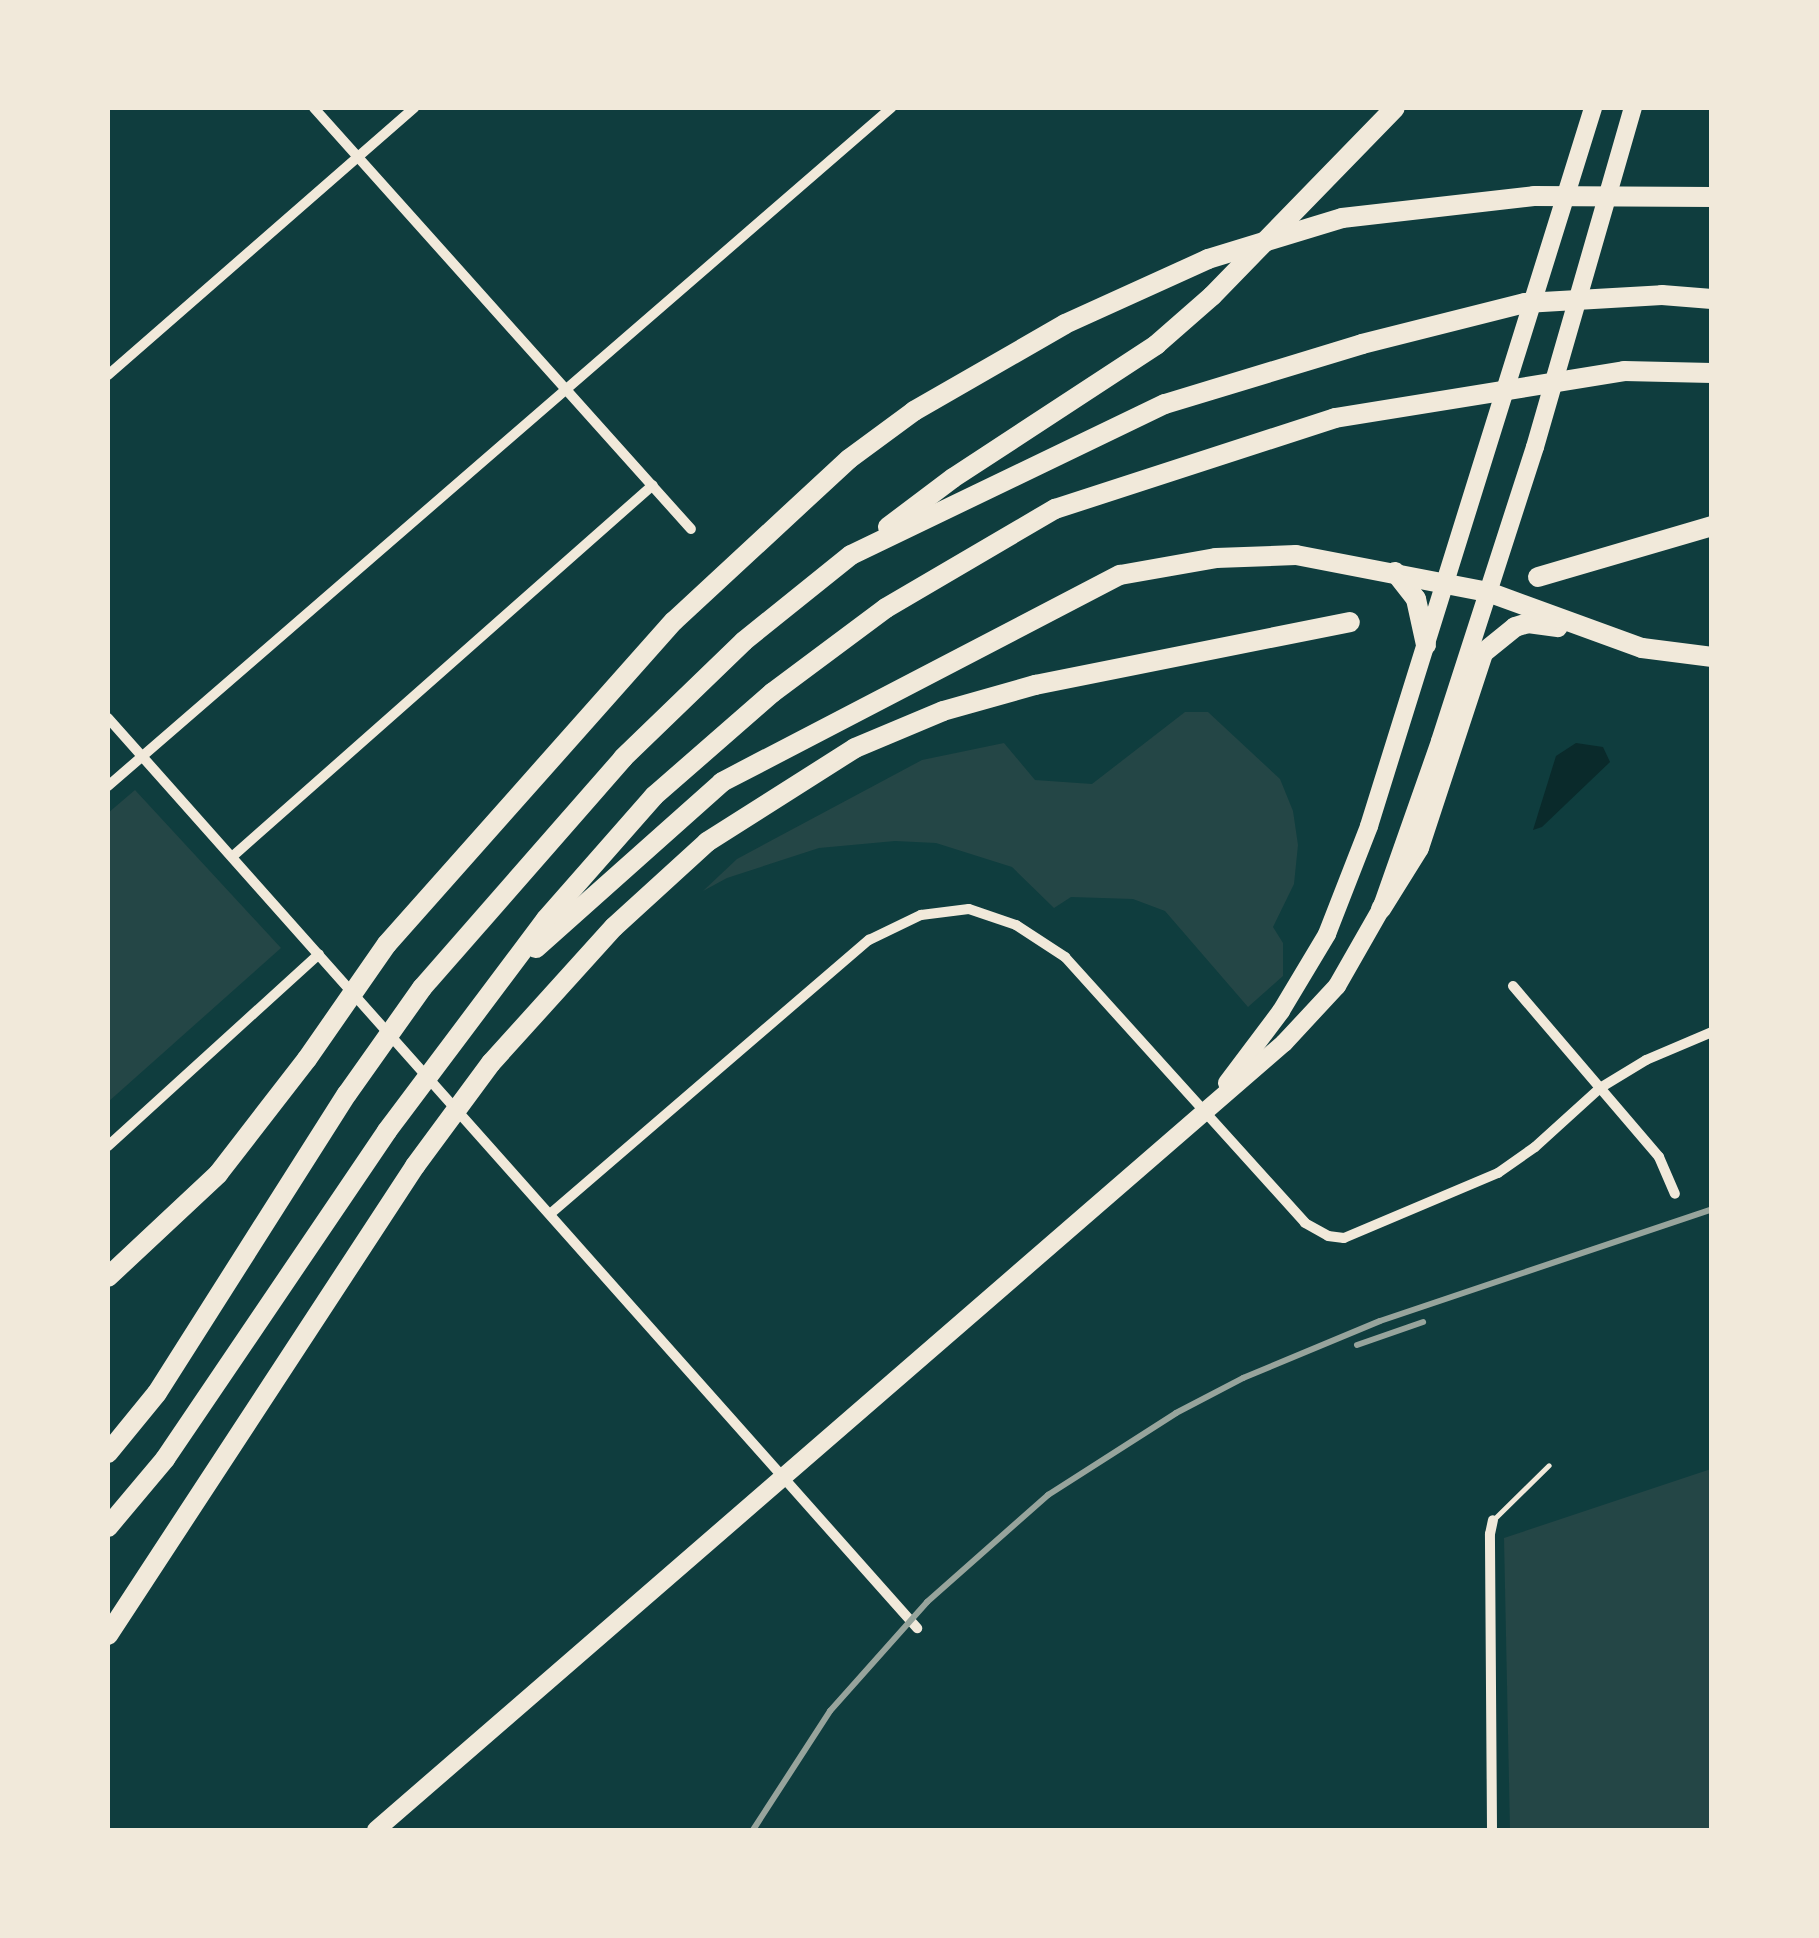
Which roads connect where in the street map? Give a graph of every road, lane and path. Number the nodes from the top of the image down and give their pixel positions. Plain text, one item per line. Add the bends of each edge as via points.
1 (314, 108) edge
2 (414, 108) edge
3 (891, 108) edge
4 (1395, 108) edge
5 (1632, 109) edge
6 (1592, 111) edge
7 (360, 158) junction
8 (1712, 197) edge
9 (1712, 299) edge
10 (1712, 373) edge
11 (108, 375) edge
12 (562, 388) junction
13 (653, 485) junction
14 (1712, 526) edge
15 (691, 529) dead end
16 (851, 555) junction
17 (1394, 572) junction
18 (1538, 577) dead end
19 (1446, 582) junction
20 (1488, 592) junction
21 (1350, 622) dead end
22 (1620, 640) junction
23 (1426, 645) junction
24 (1712, 657) edge
25 (108, 718) edge
26 (141, 755) junction
27 (108, 786) edge
28 (232, 856) junction
29 (1381, 909) junction
30 (319, 954) junction
31 (498, 984) junction
32 (1512, 986) dead end
33 (1712, 1032) edge
34 (1600, 1088) junction
35 (1206, 1111) junction
36 (108, 1146) edge
37 (1675, 1194) dead end
38 (550, 1214) junction
39 (108, 1277) edge
40 (108, 1452) edge
41 (1549, 1465) dead end
42 (782, 1475) junction
43 (1494, 1520) joint
44 (108, 1527) edge
45 (916, 1628) dead end
46 (108, 1635) edge
47 (376, 1830) edge
48 (1492, 1830) edge

1 - 7 street
2 - 7 street
3 - 12 street
4 - 16 highway via 1156,345 952,478
5 - 20 main road
6 - 19 main road
7 - 11 street
7 - 12 street
8 - 39 highway via 1534,196 1342,218 1208,259 1032,343 914,411 849,459 674,620 387,944 218,1174
9 - 16 highway via 1524,303 1362,344 1165,404
10 - 31 highway via 1624,371 1335,418 1055,509 886,608 772,693 654,796 546,918
12 - 13 street
12 - 26 street
13 - 15 street
13 - 28 street
14 - 18 highway
16 - 40 highway via 744,640 622,758 422,988 157,1394
17 - 19 highway
17 - 23 highway via 1416,599
17 - 31 highway via 1296,555 1216,558 1120,575 722,782
19 - 20 highway
19 - 23 main road
20 - 22 highway
20 - 29 main road
21 - 46 highway via 1034,686 944,711 855,748 707,842 614,927 491,1063 415,1166
22 - 24 highway
22 - 29 highway via 1528,623 1491,642 1476,668 1419,848
23 - 35 main road via 1327,934 1281,1011
25 - 26 street
26 - 27 street
26 - 28 street
28 - 30 street
29 - 35 main road via 1337,986
30 - 36 street
30 - 38 street
31 - 44 highway via 386,1131 165,1459
32 - 34 street
33 - 34 street
34 - 35 street via 1498,1173 1344,1238 1305,1223
34 - 37 street via 1659,1158
35 - 38 street via 1065,957 1016,925 969,909 921,915 869,940
35 - 42 main road
38 - 42 street
41 - 43 lane
42 - 45 street
42 - 47 main road
43 - 48 street

